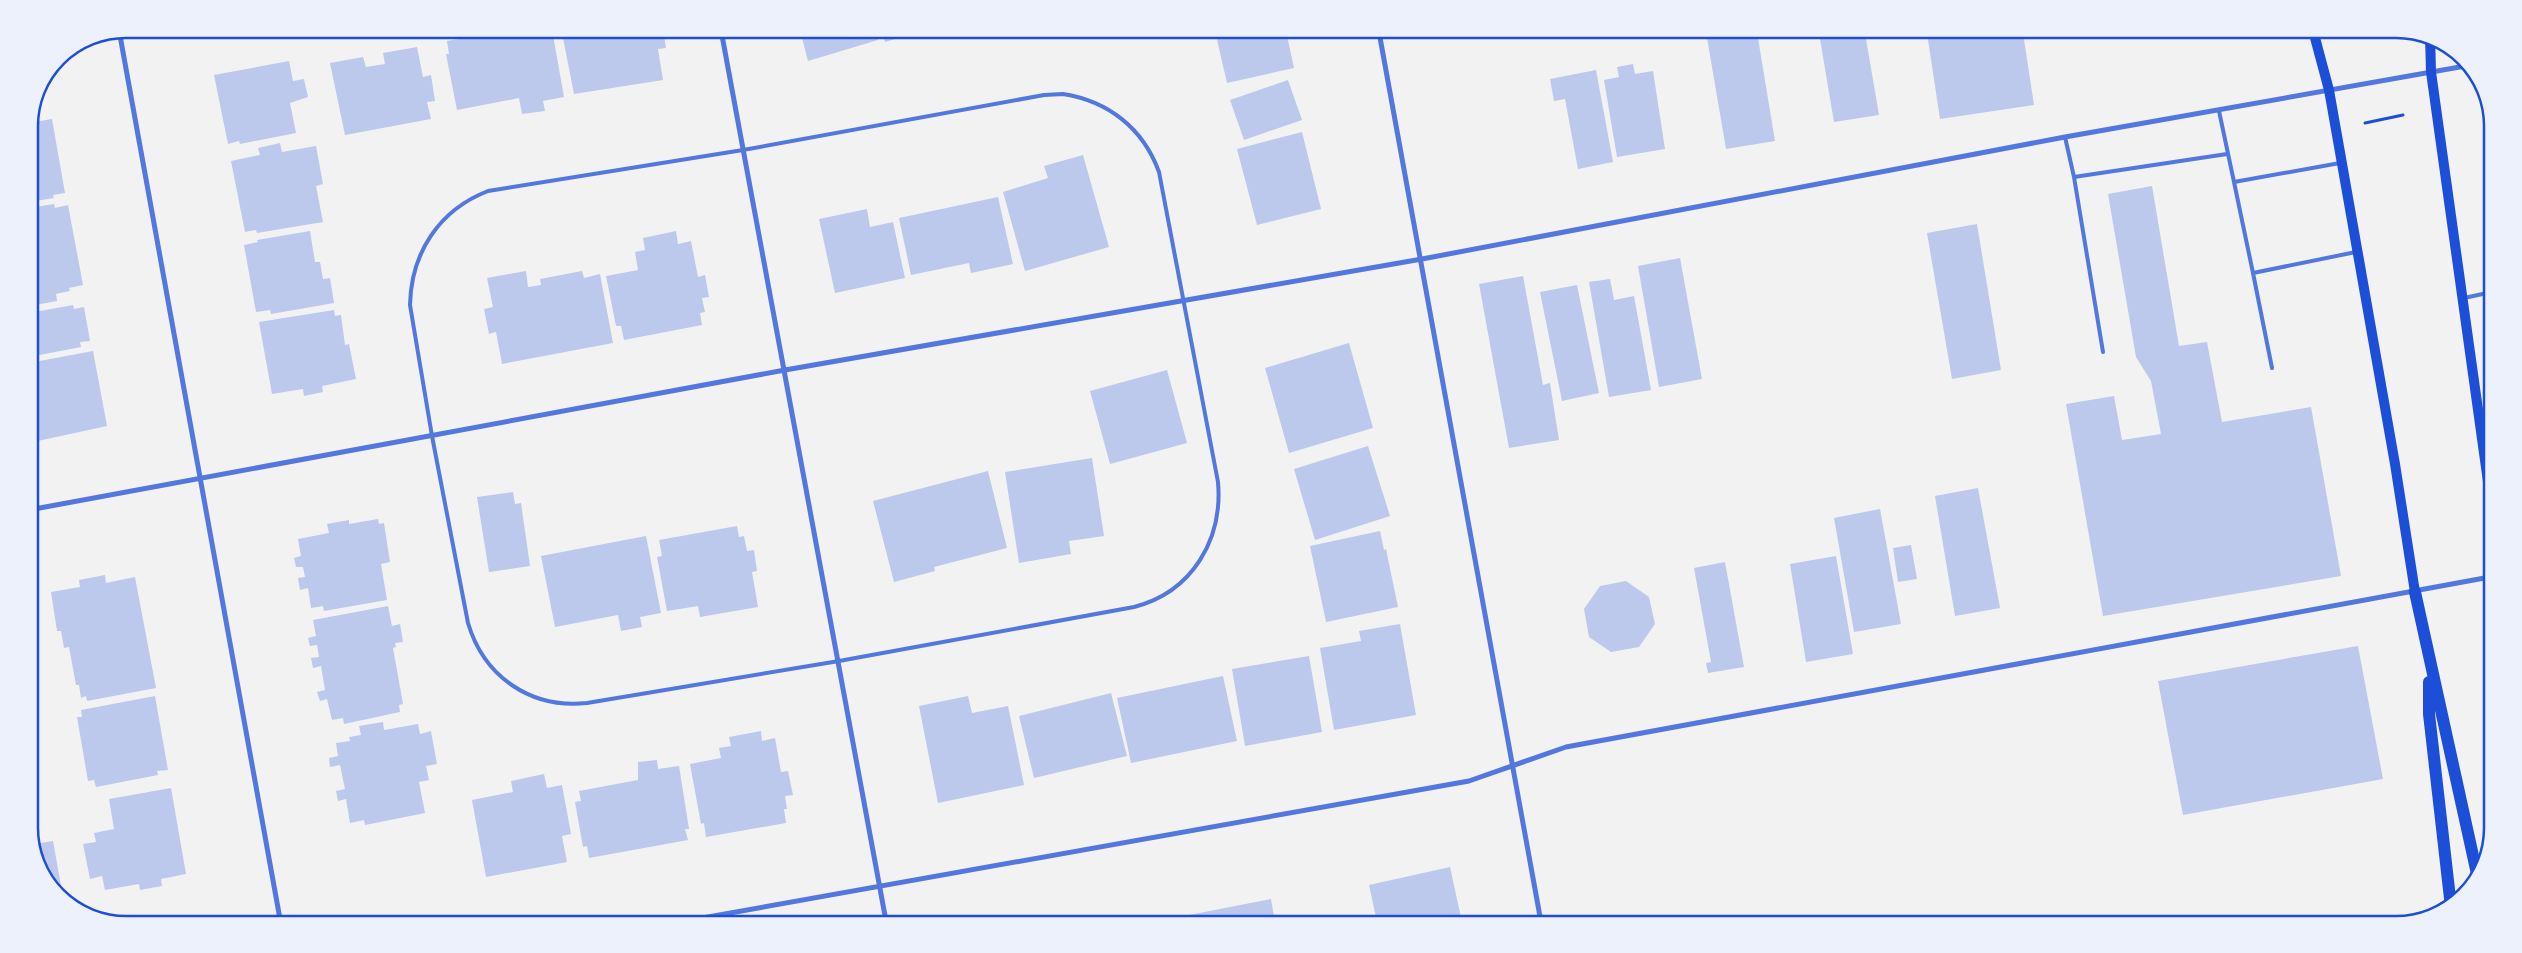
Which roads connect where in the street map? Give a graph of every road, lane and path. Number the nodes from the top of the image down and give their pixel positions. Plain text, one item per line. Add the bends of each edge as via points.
1 (119, 38) edge
2 (722, 38) edge
3 (1380, 38) edge
4 (2315, 38) edge
5 (2430, 44) edge
6 (2462, 67) edge
7 (2431, 72) junction
8 (2330, 90) junction
9 (2219, 111) junction
10 (2403, 115) dead end
11 (2365, 122) dead end
12 (2065, 137) junction
13 (743, 150) junction
14 (2227, 154) junction
15 (2341, 162) junction
16 (2074, 177) junction
17 (2234, 182) junction
18 (2356, 252) junction
19 (1422, 260) junction
20 (2253, 274) junction
21 (2484, 294) edge
22 (2462, 298) junction
23 (1182, 300) junction
24 (2103, 352) dead end
25 (2272, 368) dead end
26 (784, 370) junction
27 (432, 436) junction
28 (2484, 454) edge
29 (201, 479) junction
30 (38, 508) edge
31 (2484, 579) edge
32 (2416, 592) junction
33 (2429, 657) junction
34 (839, 661) junction
35 (1513, 766) junction
36 (2475, 866) edge
37 (880, 886) junction
38 (2450, 898) edge
39 (279, 916) edge
40 (713, 916) edge
41 (885, 916) edge
42 (1540, 916) edge

1 - 29 street
2 - 13 street
3 - 19 street
4 - 8 main road
5 - 7 main road
6 - 7 street
7 - 8 street
7 - 22 main road
8 - 9 street
8 - 15 main road
9 - 12 street
9 - 14 lane
10 - 11 path
12 - 16 lane
12 - 19 street
13 - 23 lane via 1044,95 1063,94 1090,100 1129,124 1142,138 1156,163
13 - 26 street
13 - 27 lane via 488,191 446,216 423,248 411,285 412,315
14 - 16 lane
14 - 17 lane
15 - 17 lane
15 - 18 main road
16 - 24 lane
17 - 20 lane
18 - 20 lane
18 - 32 main road
19 - 23 street
19 - 35 street
20 - 25 lane
21 - 22 lane
22 - 28 main road
23 - 26 street
23 - 34 lane via 1219,500 1213,536 1189,575 1160,597 1134,607
26 - 27 street
26 - 34 street
27 - 29 street
27 - 34 lane via 471,633 488,665 524,694 542,700 578,704
29 - 30 street
29 - 39 street
31 - 32 street
32 - 33 main road
32 - 35 street via 1566,747
33 - 36 main road
33 - 38 main road via 2429,714
34 - 37 street
35 - 37 street via 1469,781
35 - 42 street
37 - 40 street
37 - 41 street

